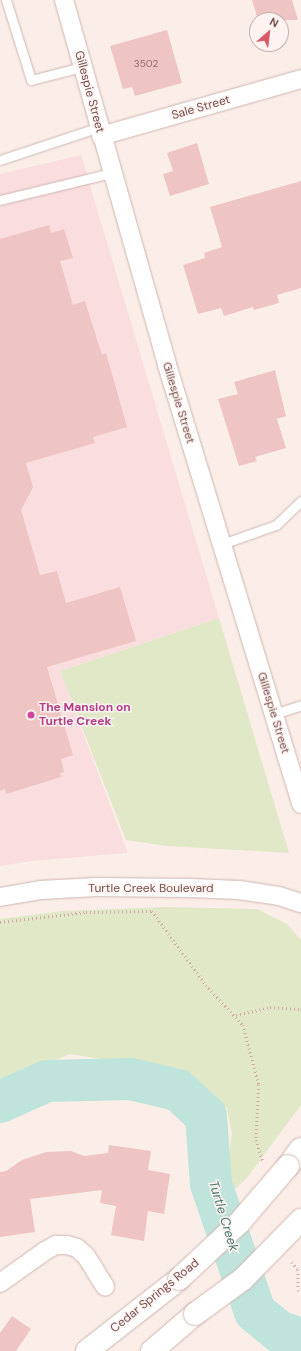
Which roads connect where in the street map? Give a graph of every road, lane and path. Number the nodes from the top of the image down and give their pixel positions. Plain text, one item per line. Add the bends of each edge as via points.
1 (6, 0) edge
2 (64, 0) edge
3 (82, 67) junction
4 (301, 78) edge
5 (100, 132) junction
6 (0, 160) edge
7 (112, 173) junction
8 (0, 200) edge
9 (301, 500) edge
10 (222, 544) junction
11 (301, 705) edge
12 (274, 714) junction
13 (301, 804) edge
14 (0, 897) edge
15 (301, 903) edge
16 (0, 922) edge
17 (301, 1009) edge
18 (236, 1015) junction
19 (249, 1049) dead end
20 (295, 1158) edge
21 (301, 1220) edge
22 (298, 1270) dead end
23 (0, 1283) edge
24 (105, 1286) dead end
25 (301, 1292) edge
26 (87, 1351) edge
27 (152, 1351) edge

1 - 3 lane via 31,80
2 - 3 street, Gillespie Street
3 - 5 street, Gillespie Street
4 - 5 street, Sale Street
5 - 6 lane
5 - 7 street, Gillespie Street
7 - 8 lane
7 - 10 street, Gillespie Street
9 - 10 lane via 276,525
10 - 12 street, Gillespie Street
11 - 12 lane
12 - 13 street, Gillespie Street
14 - 15 street, Turtle Creek Boulevard via 42,890 96,887 191,888 239,890 279,896
16 - 18 path via 86,912 152,911 206,985
17 - 18 path via 270,1007
18 - 19 path via 243,1025
20 - 26 main road, Cedar Springs Road, bridge via 239,1223 179,1279
21 - 27 main road, bridge via 243,1279 195,1314
22 - 25 path via 298,1290
23 - 24 street via 45,1251 67,1245 77,1248 86,1256

